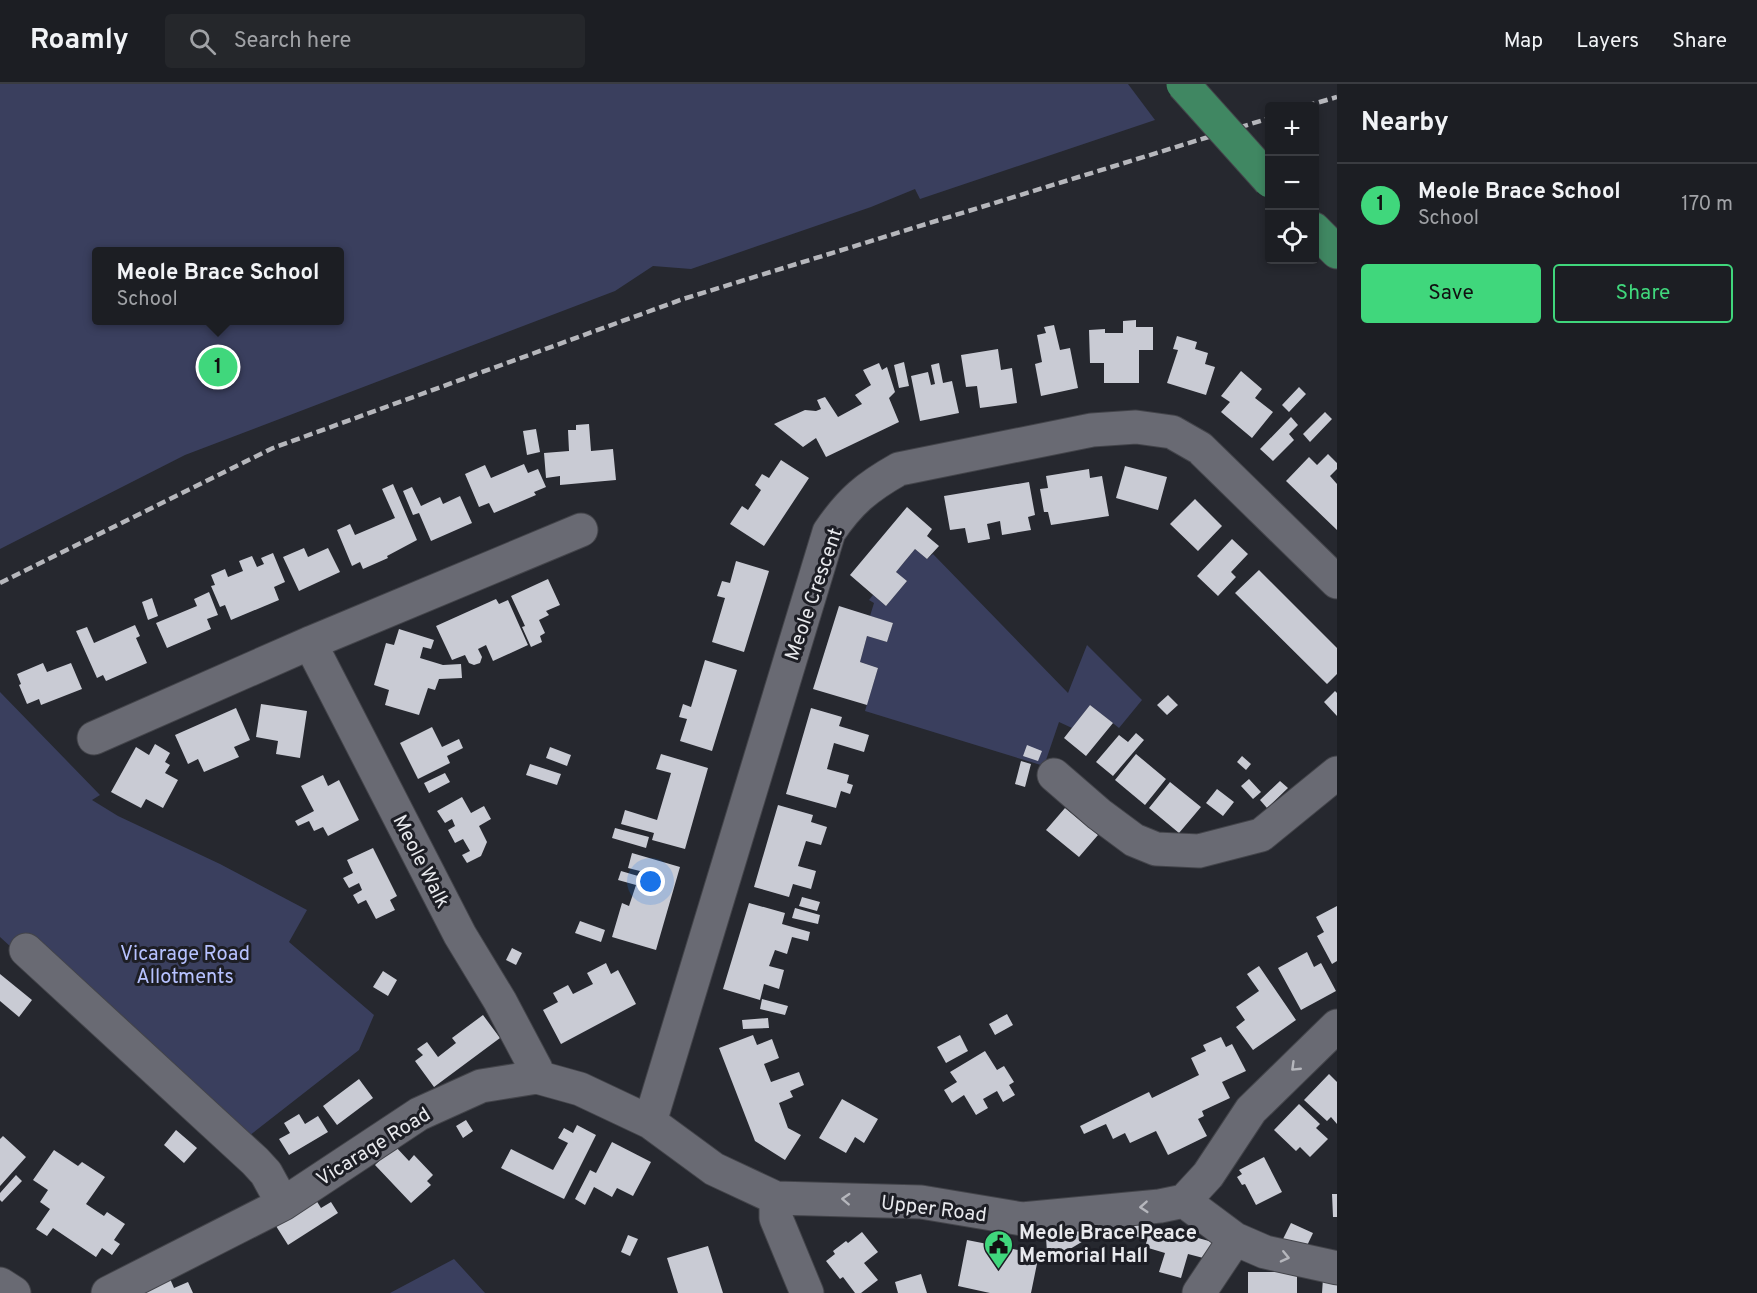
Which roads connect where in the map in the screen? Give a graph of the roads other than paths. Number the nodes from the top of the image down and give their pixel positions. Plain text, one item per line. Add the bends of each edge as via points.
1 (1183, 84) edge
2 (1265, 176) edge
3 (1319, 234) edge
4 (1337, 252) edge
5 (581, 530) dead end
6 (1337, 582) edge
7 (310, 644) junction
8 (94, 738) dead end
9 (1337, 773) edge
10 (1054, 775) dead end
11 (26, 950) dead end
12 (1337, 1026) edge
13 (537, 1077) junction
14 (650, 1122) junction
15 (776, 1198) junction
16 (1184, 1201) junction
17 (283, 1204) junction
18 (1235, 1239) junction
19 (1337, 1269) edge
20 (0, 1284) edge
21 (14, 1293) edge
22 (108, 1293) edge
23 (807, 1293) edge
24 (1199, 1293) edge

1 - 2 main road, bridge
3 - 4 main road
5 - 7 street
6 - 14 street, Meole Crescent via 1200,448 1172,432 1136,427 1092,430 899,469 875,483 847,506 829,531
7 - 8 street
7 - 13 street, Meole Walk via 460,935 531,1059
9 - 10 street via 1261,835 1199,851 1156,849 1134,840
11 - 17 street via 255,1161
12 -> 16 street via 1251,1110 1208,1175
13 - 14 street, Vicarage Road via 580,1089
13 - 17 street, Vicarage Road via 481,1086 419,1114
14 - 15 street, Upper Road via 714,1168
16 -> 15 street, Upper Road via 1022,1219 921,1202
15 - 23 street via 776,1218
16 - 18 street
17 - 22 street, Vicarage Road
18 -> 19 street via 1265,1252
18 - 24 street
20 - 21 street

